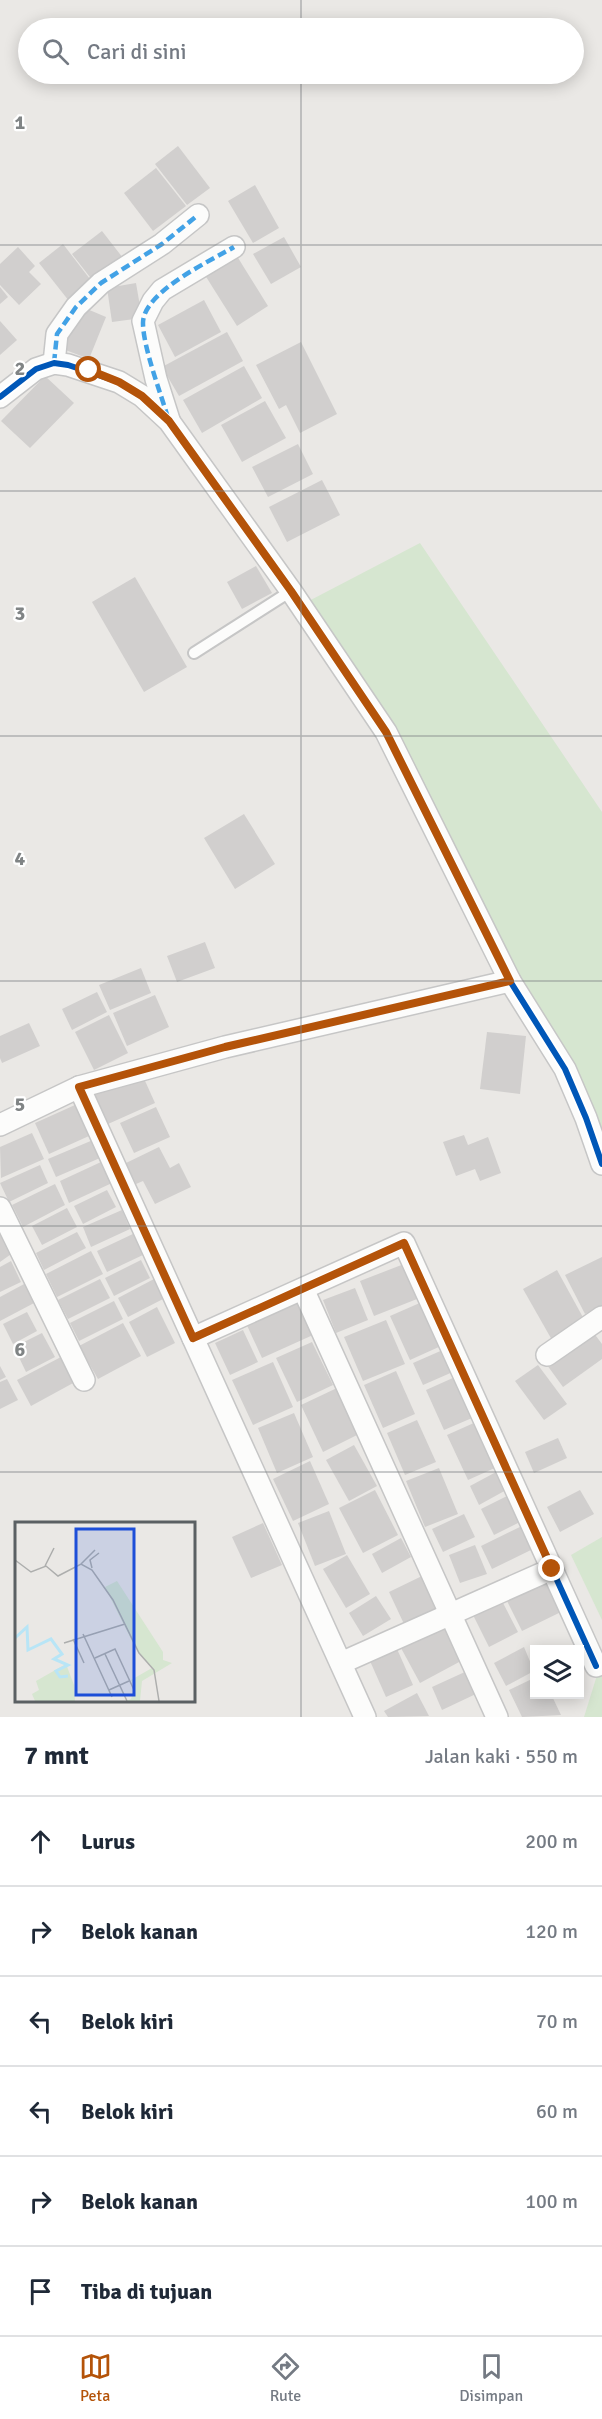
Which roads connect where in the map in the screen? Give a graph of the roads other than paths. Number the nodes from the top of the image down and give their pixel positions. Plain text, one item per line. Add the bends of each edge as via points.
1 (198, 215) dead end
2 (234, 247) dead end
3 (54, 363) junction
4 (0, 397) edge
5 (169, 421) junction
6 (291, 591) junction
7 (194, 653) dead end
8 (510, 981) junction
9 (79, 1087) junction
10 (0, 1125) edge
11 (602, 1164) edge
12 (0, 1208) edge
13 (303, 1289) junction
14 (602, 1317) edge
15 (193, 1338) junction
16 (547, 1355) dead end
17 (84, 1380) dead end
18 (552, 1569) junction
19 (451, 1615) junction
20 (341, 1664) junction
21 (596, 1666) dead end
22 (365, 1717) edge
23 (497, 1717) edge

1 - 3 street via 162,244 101,283 76,307 57,334
2 - 5 street via 162,290 143,321
3 - 4 street via 36,369
3 - 5 street via 89,370 119,382 142,396
5 - 6 street
6 - 7 lane
6 - 8 street via 386,732
8 - 9 street via 225,1047
8 - 11 street via 565,1069
9 - 10 street
9 - 15 street
12 - 17 street
13 - 15 street
13 - 18 street via 404,1243
13 - 19 street
14 - 16 street
15 - 20 street
18 - 19 street
18 - 21 street
19 - 20 street
19 - 23 street
20 - 22 street

